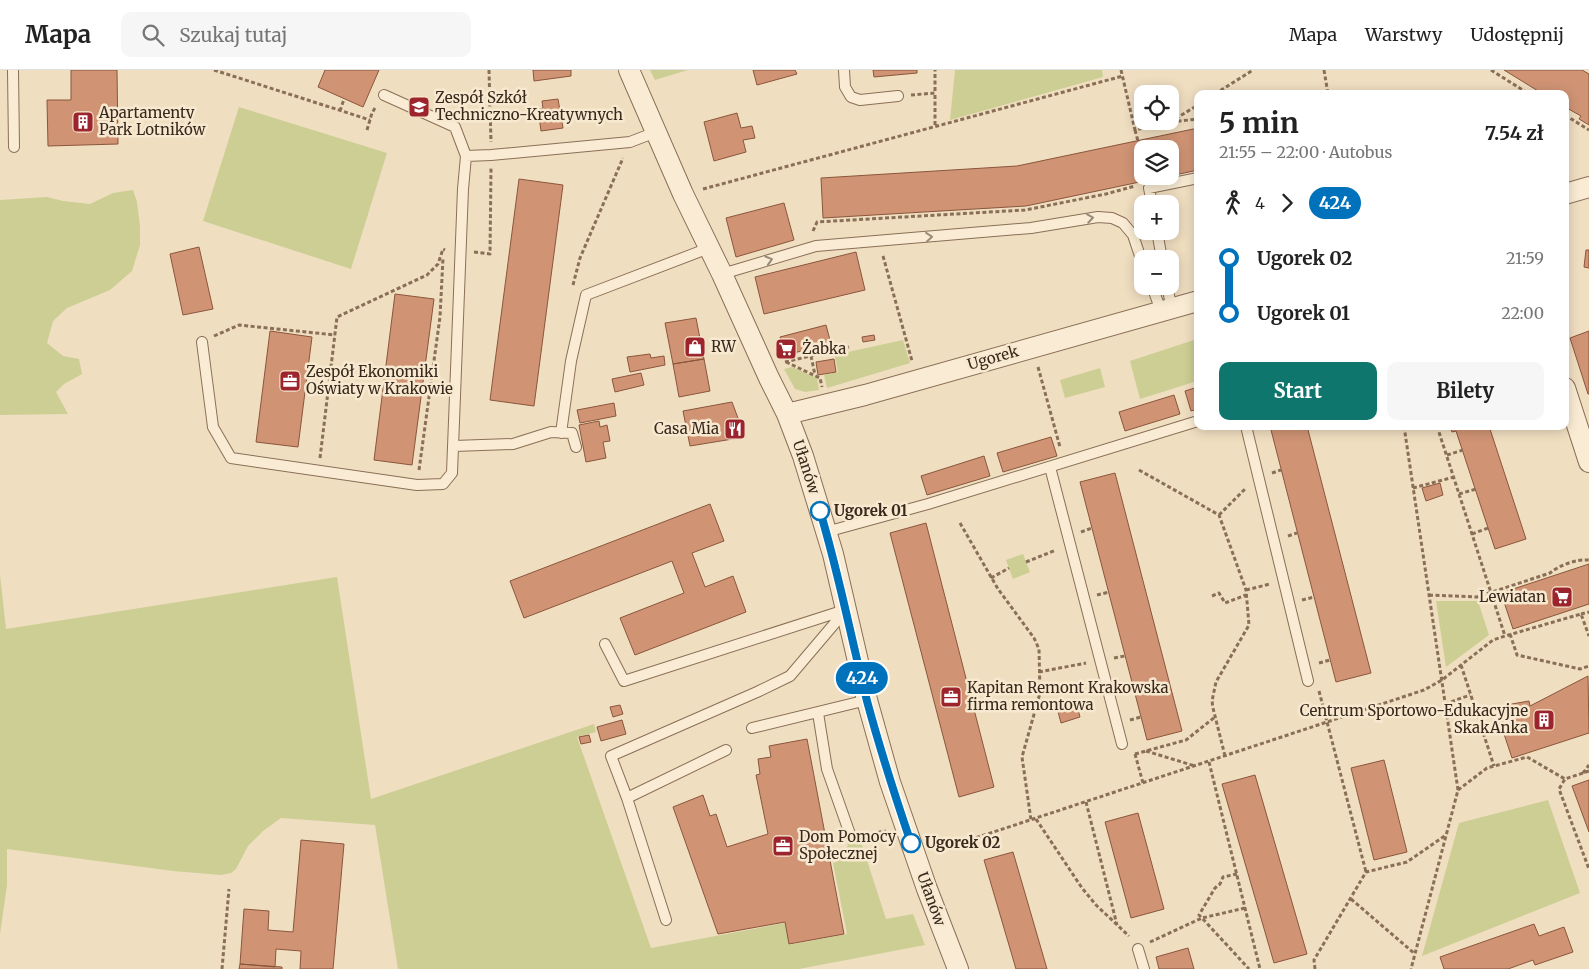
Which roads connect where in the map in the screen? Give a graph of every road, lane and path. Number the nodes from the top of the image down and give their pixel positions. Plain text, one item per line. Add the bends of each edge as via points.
1 (12, 70) edge
2 (214, 70) edge
3 (489, 70) edge
4 (629, 70) edge
5 (844, 70) edge
6 (935, 70) edge
7 (1122, 70) edge
8 (1253, 70) edge
9 (1324, 70) edge
10 (1491, 70) edge
11 (1123, 76) junction
12 (1221, 90) edge
13 (1327, 90) edge
14 (1524, 90) edge
15 (935, 93) junction
16 (384, 95) joint
17 (898, 96) joint
18 (344, 99) dead end
19 (1194, 107) edge
20 (340, 111) junction
21 (1179, 117) edge
22 (1569, 118) edge
23 (1194, 119) edge
24 (370, 120) junction
25 (1179, 121) edge
26 (935, 125) junction
27 (1134, 126) edge
28 (367, 130) dead end
29 (1135, 130) edge
30 (1589, 130) edge
31 (656, 132) junction
32 (1138, 140) edge
33 (14, 147) dead end
34 (491, 155) junction
35 (466, 156) junction
36 (1194, 179) edge
37 (1589, 187) edge
38 (1126, 188) dead end
39 (1569, 193) edge
40 (683, 194) junction
41 (1150, 195) edge
42 (879, 240) junction
43 (709, 248) junction
44 (443, 250) junction
45 (804, 250) junction
46 (1138, 250) edge
47 (460, 251) junction
48 (722, 274) junction
49 (1157, 295) edge
50 (1167, 295) edge
51 (1194, 302) edge
52 (1166, 310) junction
53 (335, 335) junction
54 (202, 342) joint
55 (848, 346) dead end
56 (1033, 347) junction
57 (811, 356) junction
58 (780, 360) dead end
59 (785, 362) junction
60 (815, 376) junction
61 (916, 380) junction
62 (823, 392) dead end
63 (1569, 400) edge
64 (787, 414) junction
65 (1194, 422) edge
66 (1247, 430) edge
67 (1405, 430) edge
68 (1438, 430) edge
69 (561, 433) junction
70 (454, 446) junction
71 (576, 446) dead end
72 (1463, 450) dead end
73 (1447, 455) junction
74 (1064, 462) junction
75 (1589, 462) edge
76 (1050, 467) junction
77 (1139, 470) dead end
78 (318, 471) junction
79 (1454, 477) junction
80 (417, 485) junction
81 (1413, 488) junction
82 (1476, 489) dead end
83 (1459, 494) junction
84 (960, 523) dead end
85 (1488, 528) dead end
86 (826, 532) junction
87 (1472, 534) junction
88 (1070, 545) junction
89 (1589, 560) edge
90 (1026, 562) dead end
91 (1009, 568) dead end
92 (991, 578) junction
93 (1284, 580) junction
94 (1246, 590) junction
95 (1491, 592) junction
96 (1246, 595) junction
97 (1212, 596) dead end
98 (1429, 596) junction
99 (846, 610) junction
100 (1589, 612) edge
101 (1581, 614) junction
102 (1510, 634) junction
103 (1505, 636) junction
104 (1589, 636) edge
105 (605, 644) dead end
106 (1100, 660) junction
107 (1330, 660) dead end
108 (1313, 664) dead end
109 (1461, 665) junction
110 (1589, 666) edge
111 (1040, 672) junction
112 (1442, 680) junction
113 (1308, 681) joint
114 (1470, 695) junction
115 (867, 700) junction
116 (1445, 704) junction
117 (818, 712) junction
118 (1215, 716) junction
119 (1326, 723) junction
120 (752, 728) dead end
121 (1122, 744) joint
122 (726, 750) dead end
123 (1146, 751) junction
124 (1135, 754) junction
125 (1225, 756) junction
126 (1209, 762) junction
127 (1589, 765) edge
128 (1196, 766) junction
129 (1494, 766) junction
130 (1589, 771) edge
131 (1583, 773) junction
132 (1565, 779) junction
133 (1143, 784) junction
134 (1458, 790) junction
135 (627, 798) junction
136 (1086, 802) junction
137 (1036, 819) junction
138 (1031, 820) junction
139 (1446, 835) junction
140 (851, 837) dead end
141 (939, 850) dead end
142 (1589, 869) edge
143 (1366, 872) junction
144 (1237, 874) junction
145 (229, 889) dead end
146 (1351, 899) junction
147 (1245, 908) junction
148 (1202, 918) junction
149 (666, 920) dead end
150 (1118, 926) junction
151 (1131, 938) dead end
152 (1142, 946) joint
153 (1415, 954) junction
154 (222, 969) edge
155 (958, 969) edge
156 (1144, 969) edge
157 (1249, 969) edge
158 (1260, 969) edge
159 (1315, 969) edge
160 (1410, 969) edge

1 - 33 lane
2 - 20 path
3 - 34 path
4 - 31 street, Ułanów
5 - 17 lane via 845,88 851,97 860,100
6 - 15 path
7 - 11 path
8 - 12 path
9 - 13 path
10 - 14 path
11 - 26 path
11 - 27 path
15 - 17 path
15 - 26 path
16 - 24 path
16 - 35 lane via 455,127
18 - 20 path
19 - 21 path
20 - 24 path
22 - 30 path
23 - 25 path
24 - 28 path
26 - 40 path
29 - 32 path
31 - 34 lane via 630,142
31 - 40 street, Ułanów
34 - 35 lane
34 - 47 path via 490,254
35 - 47 lane
36 - 41 lane via 1149,188
37 - 39 street
38 - 45 path via 1025,210 817,222
40 - 43 street, Ułanów
42 - 45 lane
42 -> 46 lane via 1031,228 1098,216 1124,223
42 - 61 path
43 - 48 street, Ułanów
43 - 69 lane via 586,295 571,361
44 - 47 path
44 - 53 path via 438,264 427,275 337,317
44 - 80 path via 440,317
48 -> 45 lane
47 - 70 lane
48 - 64 street, Ułanów
49 - 52 lane
50 - 52 lane
51 - 52 street, Ugorek
52 - 56 street, Ugorek
53 - 54 path via 239,325
53 - 78 path
54 - 78 lane via 212,427 231,458
55 - 57 path
56 - 61 street, Ugorek
56 - 74 path
57 - 59 path
57 - 60 path
58 - 59 path
59 - 60 path
60 - 62 path via 820,378
61 - 64 street, Ugorek
63 - 75 street
64 - 86 street, Ułanów
65 - 74 lane
66 - 93 lane
67 - 81 path
68 - 73 path
69 - 70 lane via 551,432 513,444
69 - 71 lane via 572,434
70 - 80 lane via 452,473 443,484
72 - 73 path
73 - 79 path
74 - 76 lane
76 - 86 lane
76 - 88 lane
77 - 94 path via 1219,515
78 - 80 lane
79 - 81 path
79 - 83 path
81 - 98 path
82 - 83 path
83 - 87 path
84 - 92 path
85 - 87 path
86 - 99 street, Ułanów
87 - 95 path
88 - 90 path
88 - 106 lane
89 - 95 path
91 - 92 path
92 - 111 path via 1034,638 1039,649
93 - 94 path
93 - 113 lane
94 - 96 path
95 - 98 path via 1477,597
95 - 103 path
96 - 97 path via 1225,603 1219,593
96 - 118 path via 1248,625 1216,682 1212,701
98 - 112 path
99 - 105 lane via 624,681
99 - 115 street, Ułanów
99 - 135 lane via 790,676 611,756
100 - 101 path
101 - 102 path
101 - 104 path
102 - 103 path
102 - 110 path via 1517,655 1580,669
103 - 109 path via 1493,640
106 - 111 path
106 - 121 lane
107 - 108 path
109 - 112 path
109 - 114 path
111 - 138 path via 1040,693 1022,757
112 - 116 path
112 - 119 path via 1424,690
113 - 119 path via 1317,680
114 - 116 path
114 - 129 path
115 - 117 lane
115 - 155 street, Ułanów via 890,782
116 - 134 path
117 - 120 lane
117 - 140 lane via 827,769
118 - 123 path via 1186,740
118 - 125 path
119 - 125 path
119 - 143 path
121 - 124 path via 1132,741
122 - 135 lane
123 - 124 path
123 - 128 path
124 - 133 path
125 - 126 path
126 - 128 path
126 - 144 path
127 - 131 path
128 - 133 path
129 - 132 path via 1527,756
129 - 134 path
130 - 131 path
131 - 132 path
132 - 142 path via 1559,788
133 - 136 path
134 - 139 path
135 - 149 lane
136 - 137 path
136 - 150 path
137 - 138 path
137 - 150 path via 1082,888
138 - 141 path
139 - 143 path via 1407,862
139 - 153 path
143 - 146 path
144 - 147 path
144 - 148 path via 1222,878 1199,915
145 - 154 path
146 - 153 path
146 - 159 path via 1314,960
147 - 148 path
147 - 158 path
148 - 152 path
148 - 157 path
150 - 151 path
152 - 156 lane
153 - 160 path

